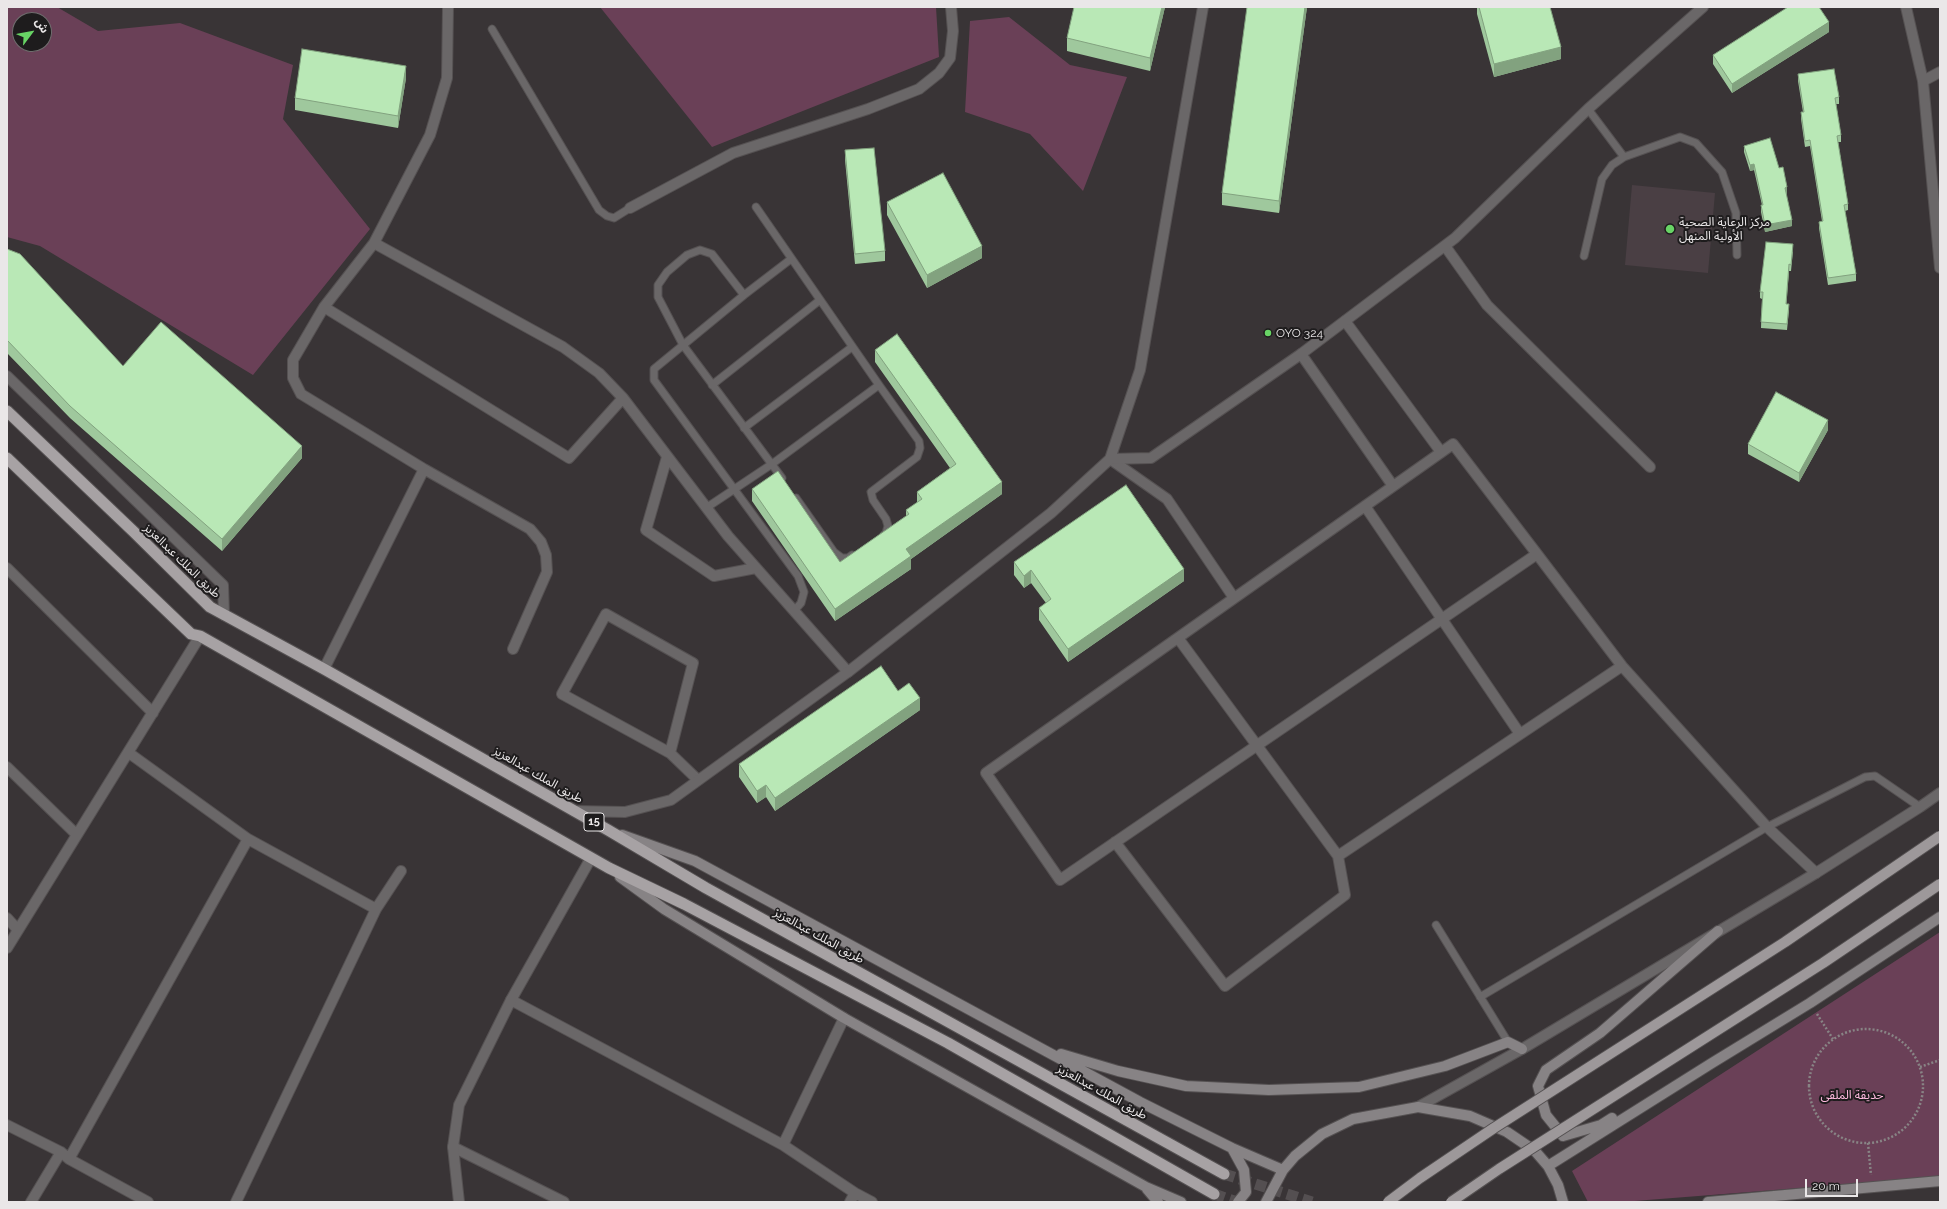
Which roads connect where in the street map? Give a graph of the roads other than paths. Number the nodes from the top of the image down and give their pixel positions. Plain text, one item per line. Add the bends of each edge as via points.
1 (448, 7) edge
2 (951, 7) edge
3 (1203, 7) edge
4 (1703, 7) edge
5 (1906, 7) edge
6 (492, 29) dead end
7 (1940, 72) edge
8 (1923, 81) junction
9 (1588, 109) junction
10 (1624, 157) junction
11 (630, 208) joint
12 (756, 208) dead end
13 (374, 243) junction
14 (1445, 246) junction
15 (1737, 255) dead end
16 (1584, 256) dead end
17 (791, 259) junction
18 (1940, 268) edge
19 (744, 294) junction
20 (820, 300) junction
21 (324, 307) junction
22 (1345, 321) junction
23 (683, 345) junction
24 (852, 348) junction
25 (1301, 354) junction
26 (7, 376) edge
27 (712, 384) junction
28 (879, 385) junction
29 (623, 398) junction
30 (7, 411) edge
31 (744, 428) junction
32 (1441, 452) junction
33 (667, 457) junction
34 (7, 458) edge
35 (1110, 458) junction
36 (772, 464) junction
37 (1650, 467) dead end
38 (424, 469) junction
39 (1393, 486) junction
40 (734, 489) junction
41 (1365, 506) junction
42 (706, 508) junction
43 (873, 542) edge
44 (861, 550) edge
45 (1537, 554) junction
46 (7, 568) edge
47 (756, 568) junction
48 (1234, 598) junction
49 (794, 611) junction
50 (224, 614) junction
51 (1442, 619) junction
52 (200, 636) junction
53 (1178, 638) junction
54 (513, 649) dead end
55 (1622, 666) junction
56 (324, 669) junction
57 (848, 672) junction
58 (153, 713) junction
59 (1520, 734) junction
60 (1257, 745) junction
61 (129, 752) junction
62 (670, 753) junction
63 (7, 767) edge
64 (698, 780) junction
65 (1940, 793) edge
66 (1920, 807) junction
67 (574, 811) junction
68 (1767, 827) junction
69 (608, 830) junction
70 (76, 834) junction
71 (1940, 836) edge
72 (248, 839) junction
73 (1115, 842) junction
74 (1338, 856) junction
75 (591, 858) junction
76 (609, 868) junction
77 (401, 871) dead end
78 (1816, 873) junction
79 (1940, 884) edge
80 (376, 909) junction
81 (7, 918) edge
82 (1940, 918) edge
83 (1436, 925) dead end
84 (18, 930) junction
85 (1718, 931) junction
86 (7, 948) edge
87 (1480, 997) junction
88 (511, 1000) junction
89 (844, 1018) junction
90 (1508, 1042) junction
91 (1040, 1048) junction
92 (1522, 1049) junction
93 (1712, 1063) junction
94 (1418, 1107) junction
95 (7, 1125) edge
96 (783, 1145) junction
97 (453, 1147) junction
98 (1232, 1148) junction
99 (61, 1152) junction
100 (69, 1159) junction
101 (1548, 1166) junction
102 (1283, 1170) junction
103 (1224, 1174) tunnel mouth
104 (1940, 1181) edge
105 (1146, 1187) junction
106 (1214, 1194) tunnel mouth
107 (853, 1198) edge
108 (31, 1202) edge
109 (148, 1202) edge
110 (236, 1202) edge
111 (459, 1202) edge
112 (564, 1202) edge
113 (872, 1202) edge
114 (1158, 1202) edge
115 (1181, 1202) edge
116 (1238, 1202) edge
117 (1266, 1202) edge
118 (1388, 1202) edge
119 (1451, 1202) edge
120 (1563, 1202) edge
121 (1708, 1202) edge

1 - 13 street via 448,78 432,128
2 - 11 street via 953,32 950,58 939,73 918,89 868,109 733,153
3 - 35 street via 1140,370
4 - 9 street
5 - 8 street
6 - 11 lane via 599,210 614,218
7 - 8 street
8 - 18 street
9 - 10 lane
9 - 14 street
10 - 15 lane via 1680,137 1696,143 1722,172 1736,213
10 - 16 lane via 1612,165 1602,179
12 - 17 lane
13 - 21 street
13 - 29 street via 564,347 599,373
14 - 22 street
14 - 37 street via 1487,305
17 - 19 lane
17 - 20 lane
19 - 23 lane
19 - 23 lane via 712,254 700,250 687,255 668,272 658,286 658,297
20 - 24 lane
20 - 27 lane
21 - 29 street via 569,458
21 - 38 street via 293,360 293,378 301,394
22 - 25 street
22 - 32 street
23 - 27 lane
23 - 40 lane via 654,369 654,380
24 - 28 lane
24 - 31 lane
25 - 35 street via 1151,458
25 - 39 street
26 - 50 street via 222,585
27 - 31 lane
28 - 36 lane
28 - 43 lane via 919,441 920,448 917,457 872,492 873,500 888,526 886,533
29 - 33 street
30 - 50 highway, طريق الملك عبدالعزيز / 15 via 210,607
31 - 36 lane
32 - 39 street
32 - 45 street via 1453,444
33 - 42 street
33 - 47 street via 646,530 714,576
34 - 52 highway via 191,634
35 - 48 street via 1168,499
35 - 57 street via 1051,513
36 - 40 lane
36 - 44 lane via 834,552 842,558 848,558
38 - 54 street via 530,529 542,542 547,572
38 - 56 street
39 - 41 street
40 - 42 lane
40 - 49 lane via 798,576 804,592 801,603
41 - 48 street
41 - 51 street
42 - 47 street
45 - 51 street
45 - 55 street
46 - 58 street
47 - 49 street
48 - 53 street
49 - 57 street
50 - 56 highway, طريق الملك عبدالعزيز / 15
51 - 59 street
51 - 60 street
52 - 58 street
52 - 75 highway
53 - 60 street
53 - 73 street via 986,773 1060,880
55 - 59 street
55 - 68 street
56 - 67 highway, طريق الملك عبدالعزيز / 15
57 - 64 street
58 - 61 street
59 - 74 street
60 - 73 street
60 - 74 street
61 - 70 street
61 - 72 street
62 - 62 street via 693,663 606,614 562,694
62 - 64 street
63 - 70 street
64 - 67 street via 671,800 625,812
65 - 66 street
66 - 68 lane via 1875,776 1865,777
66 - 78 street
67 - 69 highway, طريق الملك عبدالعزيز / 15
68 - 78 street
68 - 87 lane
69 - 91 main road via 695,860
69 - 103 highway, طريق الملك عبدالعزيز / 15 via 706,888
70 - 84 street
71 - 118 main road, bridge via 1785,942 1487,1132
72 - 80 street
72 - 100 street
73 - 74 street via 1225,986 1345,895
75 - 76 highway
75 - 88 street
76 - 89 main road via 664,909
76 - 106 highway via 684,904 948,1043
77 - 80 street
78 - 85 street
79 - 119 main road, bridge via 1816,968
80 - 110 street
81 - 84 street
82 - 93 main road
83 - 87 lane
84 - 86 street
85 - 92 street
85 - 93 main road via 1600,1033 1546,1070 1538,1086 1546,1115 1563,1136 1601,1125
87 - 90 lane
88 - 96 street
88 - 97 street via 459,1105
89 - 96 street
89 - 105 main road
90 - 91 main road via 1445,1066 1359,1088 1269,1090 1186,1086 1118,1072
90 - 92 main road
91 - 98 main road
92 - 94 street
93 - 101 main road
94 - 101 main road via 1470,1116 1507,1132 1535,1151
94 - 102 main road via 1354,1119 1322,1134 1295,1156
95 - 99 street
96 - 107 street
97 - 111 street
97 - 112 street
98 - 102 main road
98 - 116 main road via 1244,1170 1246,1192
99 - 100 street
99 - 108 street
100 - 109 street
101 - 120 main road
102 - 117 main road
104 - 121 main road
105 - 114 main road
105 - 115 main road
107 - 113 street

